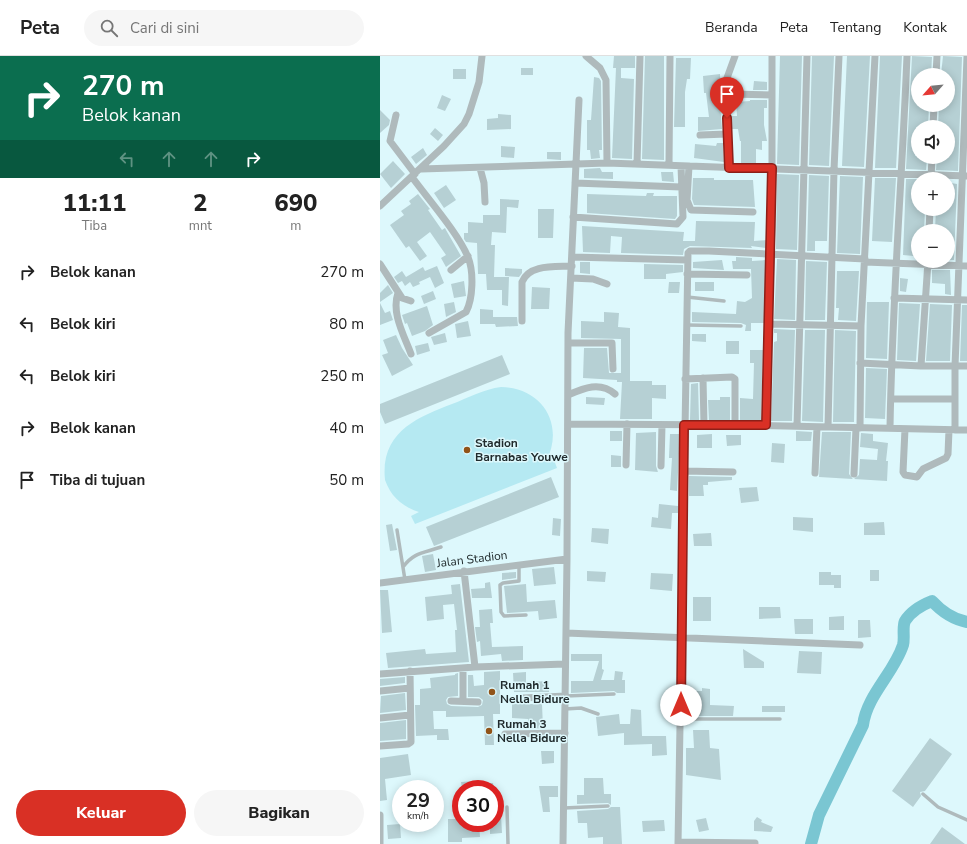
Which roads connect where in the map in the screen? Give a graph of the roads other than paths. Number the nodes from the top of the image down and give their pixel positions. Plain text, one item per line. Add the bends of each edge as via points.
1 (482, 56) edge
2 (586, 56) edge
3 (640, 56) edge
4 (670, 56) edge
5 (735, 56) edge
6 (772, 56) edge
7 (808, 56) edge
8 (840, 56) edge
9 (875, 56) edge
10 (907, 56) edge
11 (937, 56) edge
12 (967, 57) edge
13 (936, 68) edge
14 (772, 95) junction
15 (579, 100) dead end
16 (396, 115) dead end
17 (727, 118) dead end
18 (727, 134) junction
19 (700, 135) dead end
20 (607, 163) junction
21 (575, 164) junction
22 (637, 164) junction
23 (669, 165) junction
24 (685, 166) junction
25 (480, 168) junction
26 (729, 168) junction
27 (772, 168) junction
28 (421, 169) junction
29 (804, 169) junction
30 (834, 170) junction
31 (869, 172) junction
32 (902, 173) junction
33 (911, 174) edge
34 (413, 175) junction
35 (955, 176) edge
36 (965, 176) edge
37 (575, 183) junction
38 (682, 186) junction
39 (485, 202) dead end
40 (380, 206) edge
41 (753, 212) dead end
42 (574, 217) junction
43 (771, 254) junction
44 (468, 256) junction
45 (801, 256) junction
46 (572, 257) junction
47 (832, 258) junction
48 (687, 260) junction
49 (865, 260) junction
50 (896, 263) junction
51 (911, 263) edge
52 (380, 264) edge
53 (955, 265) edge
54 (959, 265) junction
55 (572, 266) junction
56 (967, 266) edge
57 (928, 268) edge
58 (451, 270) dead end
59 (687, 274) junction
60 (747, 275) dead end
61 (571, 278) junction
62 (607, 284) dead end
63 (398, 293) junction
64 (686, 296) junction
65 (894, 298) junction
66 (925, 298) junction
67 (958, 300) junction
68 (967, 300) edge
69 (411, 301) dead end
70 (724, 301) dead end
71 (522, 321) dead end
72 (770, 324) junction
73 (800, 324) junction
74 (686, 325) junction
75 (741, 326) dead end
76 (830, 326) junction
77 (861, 326) junction
78 (429, 333) dead end
79 (568, 343) junction
80 (411, 354) dead end
81 (860, 363) junction
82 (892, 365) junction
83 (921, 366) junction
84 (955, 366) junction
85 (967, 366) edge
86 (613, 369) dead end
87 (685, 378) junction
88 (703, 378) junction
89 (615, 394) dead end
90 (568, 395) junction
91 (891, 399) junction
92 (955, 399) junction
93 (568, 424) junction
94 (627, 424) junction
95 (662, 425) junction
96 (684, 425) junction
97 (704, 425) junction
98 (735, 425) junction
99 (766, 425) junction
100 (797, 426) junction
101 (817, 427) junction
102 (828, 427) junction
103 (858, 428) junction
104 (890, 428) junction
105 (905, 429) junction
106 (952, 430) junction
107 (967, 430) edge
108 (626, 465) dead end
109 (661, 466) dead end
110 (684, 471) junction
111 (733, 472) dead end
112 (815, 473) dead end
113 (854, 474) dead end
114 (398, 530) dead end
115 (441, 547) dead end
116 (567, 559) junction
117 (519, 564) junction
118 (403, 567) junction
119 (464, 571) junction
120 (405, 580) junction
121 (380, 583) edge
122 (526, 615) dead end
123 (566, 633) junction
124 (681, 637) junction
125 (860, 645) dead end
126 (565, 664) junction
127 (475, 667) junction
128 (463, 668) junction
129 (410, 671) junction
130 (380, 674) edge
131 (410, 688) junction
132 (380, 691) edge
133 (614, 694) dead end
134 (566, 696) junction
135 (523, 698) dead end
136 (451, 701) dead end
137 (463, 701) junction
138 (478, 702) dead end
139 (566, 709) junction
140 (598, 714) dead end
141 (410, 715) junction
142 (380, 718) edge
143 (681, 719) junction
144 (780, 719) dead end
145 (505, 734) dead end
146 (565, 734) junction
147 (380, 746) edge
148 (923, 794) dead end
149 (608, 806) dead end
150 (507, 807) dead end
151 (564, 808) junction
152 (380, 815) edge
153 (967, 820) edge
154 (678, 843) edge
155 (755, 843) edge
156 (380, 844) edge
157 (508, 844) edge
158 (563, 844) edge

1 - 28 street via 479,82 464,124
2 - 20 street via 600,68 606,80
3 - 22 street
4 - 23 street
5 - 14 street via 727,78 728,94
6 - 14 street
7 - 29 street
8 - 30 street
9 - 31 street
10 - 32 street
11 - 13 street
12 - 36 street
14 - 27 street
15 - 21 street
16 - 34 street via 390,141
17 - 18 street
18 - 19 street
18 - 26 street
20 - 21 street
20 - 22 street
21 - 25 street
21 - 37 street
22 - 23 street
23 - 24 street
24 - 26 street
24 - 38 street
24 - 41 street via 687,200 691,210
25 - 28 street
25 - 39 street
26 - 27 street
27 - 29 street
27 - 43 street
28 - 34 street
29 - 30 street
29 - 45 street
30 - 31 street
30 - 47 street
31 - 32 street
31 - 49 street
32 - 33 street
32 - 50 street
34 - 40 street
34 - 44 street
35 - 36 street
36 - 54 street
37 - 38 street
37 - 42 street
38 - 42 street via 683,217 677,224
42 - 46 street
43 - 45 street
43 - 48 street via 690,251
43 - 72 street
44 - 58 street
44 - 78 street via 471,286 469,306 464,314
45 - 47 street
45 - 73 street
46 - 48 street
46 - 55 street
47 - 49 street
47 - 76 street
48 - 59 street
49 - 50 street
49 - 77 street
50 - 51 street
50 - 65 street
52 - 63 street
53 - 54 street
54 - 56 street
54 - 67 street
55 - 61 street
55 - 71 street via 541,268 524,278
57 - 66 street
59 - 60 street
59 - 64 street
61 - 62 street via 593,279
61 - 79 street
63 - 69 street via 402,298
63 - 80 street via 397,316
64 - 70 lane
64 - 74 street
65 - 66 street
65 - 82 street
66 - 67 street
66 - 83 street
67 - 68 street
67 - 84 street
72 - 73 street
72 - 99 street
73 - 76 street
73 - 100 street
74 - 75 lane
74 - 87 street
76 - 77 street
76 - 102 street
77 - 81 street
79 - 86 street via 612,343
79 - 90 street
81 - 82 street
81 - 103 street
82 - 83 street
82 - 91 street
83 - 84 street
84 - 85 street
84 - 92 street
87 - 88 street
87 - 96 street
88 - 97 street
88 - 98 street via 736,379
89 - 90 street via 600,386
90 - 93 street
91 - 92 street
91 - 104 street
92 - 106 street
93 - 94 street
93 - 116 street
94 - 95 street
94 - 108 street
95 - 96 street
95 - 109 street
96 - 97 street
96 - 110 street
97 - 98 street
98 - 99 street
99 - 100 street
100 - 101 street
101 - 102 street
101 - 112 street
102 - 103 street
103 - 104 street
103 - 113 street
104 - 105 street
105 - 106 street
105 - 106 street via 903,472 912,478 917,477 923,469 946,458
106 - 107 street
110 - 111 street
110 - 124 street
114 - 118 lane
115 - 118 lane via 411,557
116 - 117 street, Jalan Stadion
116 - 123 street
117 - 119 street, Jalan Stadion
117 - 122 lane via 519,581 503,582 500,585 501,612 504,616
118 - 120 lane
119 - 120 street, Jalan Stadion
119 - 127 street
120 - 121 street, Jalan Stadion
123 - 124 street
123 - 126 street
124 - 125 street
124 - 143 street
126 - 127 street
126 - 134 street
127 - 128 street
128 - 129 street
128 - 137 street
129 - 130 street
129 - 131 street
131 - 132 street
131 - 141 street
133 - 134 lane
134 - 135 street
134 - 139 street
136 - 137 street
137 - 138 street
139 - 140 lane via 581,708
139 - 146 street
141 - 142 street
141 - 147 street via 410,743
143 - 144 lane
143 - 154 street
145 - 146 street
146 - 151 street
148 - 153 lane via 938,807
149 - 151 lane
150 - 157 lane
151 - 158 street
152 - 156 street
154 - 155 street

